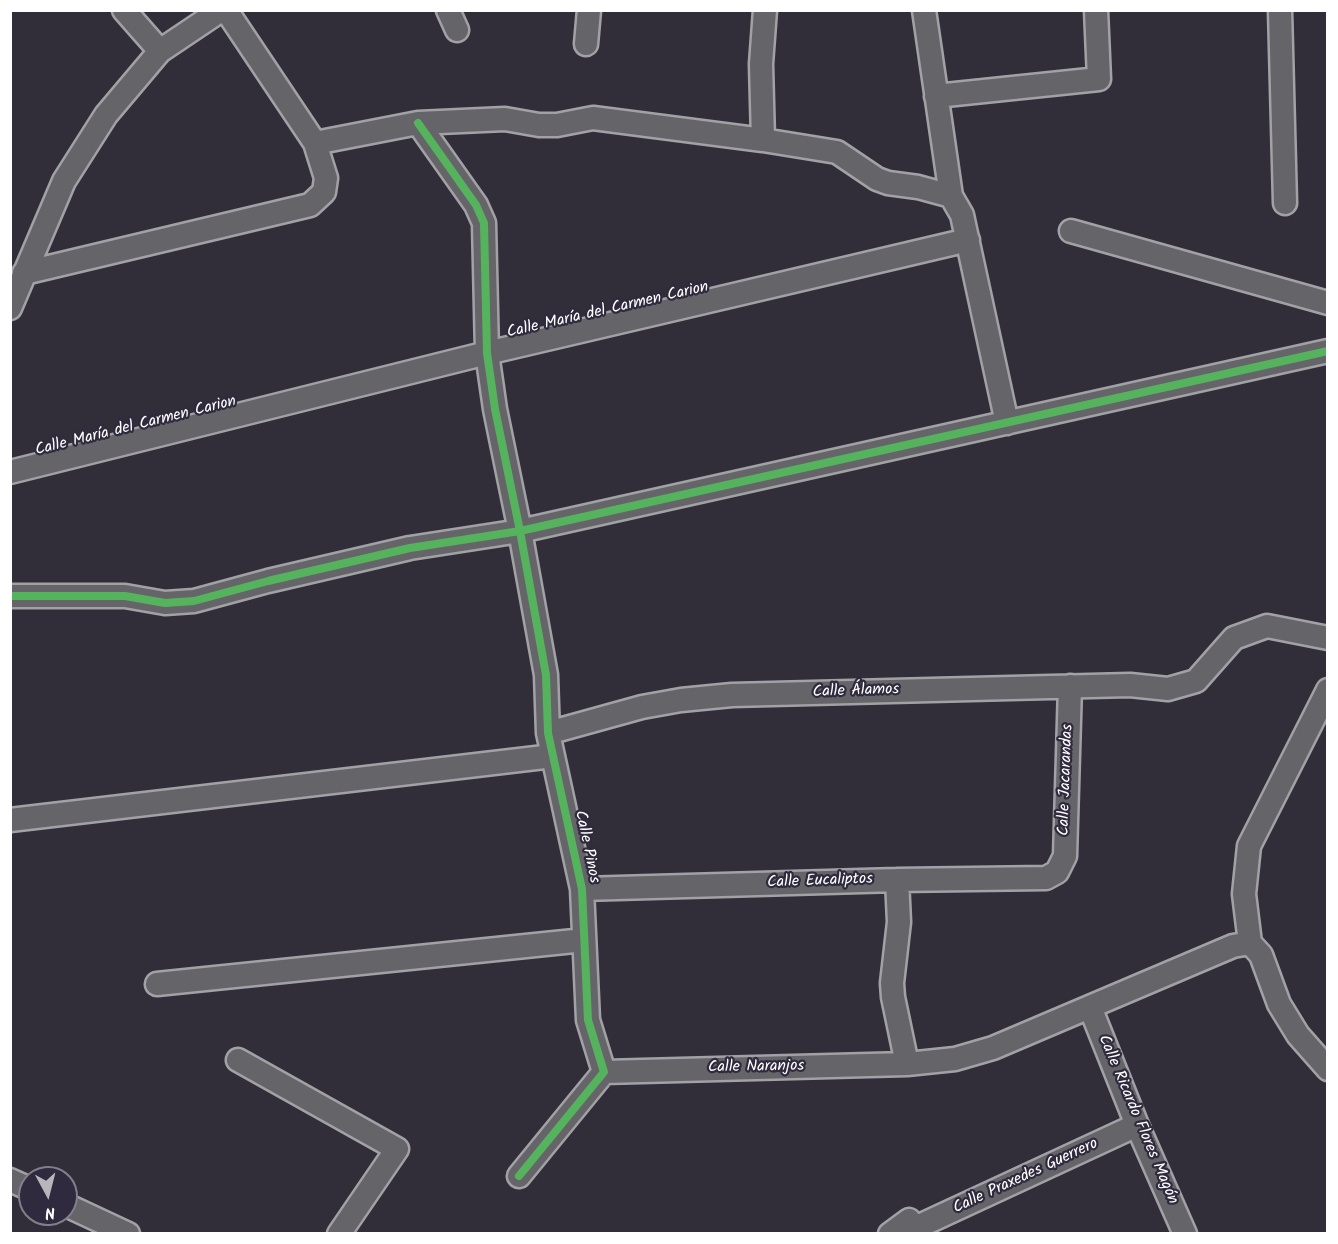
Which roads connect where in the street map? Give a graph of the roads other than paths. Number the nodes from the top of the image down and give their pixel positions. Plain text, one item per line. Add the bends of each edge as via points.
1 (124, 10) edge
2 (221, 10) edge
3 (226, 10) edge
4 (589, 10) edge
5 (765, 10) edge
6 (924, 10) edge
7 (1096, 10) edge
8 (1280, 10) edge
9 (586, 44) dead end
10 (160, 51) junction
11 (936, 96) junction
12 (418, 123) junction
13 (763, 140) junction
14 (315, 143) junction
15 (951, 196) junction
16 (1285, 203) dead end
17 (1071, 231) dead end
18 (968, 240) junction
19 (24, 273) junction
20 (1328, 303) edge
21 (10, 308) edge
22 (1328, 351) edge
23 (487, 353) junction
24 (1007, 423) junction
25 (10, 472) edge
26 (520, 531) junction
27 (10, 596) edge
28 (1328, 638) edge
29 (1070, 686) junction
30 (1328, 690) edge
31 (548, 734) junction
32 (553, 756) junction
33 (10, 820) edge
34 (1057, 872) joint
35 (897, 880) junction
36 (582, 888) junction
37 (584, 940) junction
38 (1250, 943) junction
39 (156, 984) dead end
40 (1090, 1007) junction
41 (238, 1060) dead end
42 (907, 1064) junction
43 (1328, 1069) edge
44 (604, 1072) junction
45 (1137, 1125) junction
46 (519, 1176) dead end
47 (78, 1210) edge
48 (916, 1231) edge
49 (128, 1233) edge
50 (339, 1233) edge
51 (890, 1233) edge
52 (1185, 1233) edge

1 - 10 street
2 - 10 street
3 - 14 street
4 - 9 street
5 - 13 street via 761,64
6 - 11 street
7 - 11 street via 1099,79
8 - 16 street
10 - 19 street via 106,116 64,181
11 - 15 street
12 - 13 street via 505,119 557,125 593,118
12 - 14 street
12 - 23 street, Calle Pinos via 476,205 484,223
13 - 15 street via 837,152 877,179
14 - 19 street via 326,178 324,192 310,205
15 - 18 street via 962,215
17 - 20 street
18 - 23 street, Calle María del Carmen Carion
18 - 24 street
19 - 21 street
22 - 24 street
23 - 25 street, Calle María del Carmen Carion
23 - 26 street, Calle Pinos
24 - 26 street
26 - 27 street via 410,548 194,601 165,603 125,596
26 - 31 street, Calle Pinos via 546,675
28 - 29 street, Calle Álamos via 1267,626 1234,638 1196,681 1168,689
29 - 31 street, Calle Álamos via 732,695 642,707
29 - 34 street, Calle Jacarandas via 1065,856
30 - 38 street via 1249,846 1244,894
31 - 32 street, Calle Pinos
32 - 33 street
32 - 36 street, Calle Pinos
34 - 35 street, Calle Eucaliptos via 1046,879
35 - 36 street, Calle Eucaliptos
35 - 42 street via 899,922 892,982
36 - 37 street, Calle Pinos
37 - 39 street
37 - 44 street, Calle Pinos via 588,1020
38 - 40 street, Calle Naranjos via 1233,946
38 - 43 street via 1261,955 1279,1004 1298,1035
40 - 42 street, Calle Naranjos via 993,1048 955,1059
40 - 45 street, Calle Ricardo Flores Magón
41 - 50 street via 397,1149
42 - 44 street, Calle Naranjos
44 - 46 street
45 - 48 street, Calle Praxedes Guerrero
45 - 52 street, Calle Ricardo Flores Magón
47 - 49 street
48 - 51 street, Calle Praxedes Guerrero via 909,1220

